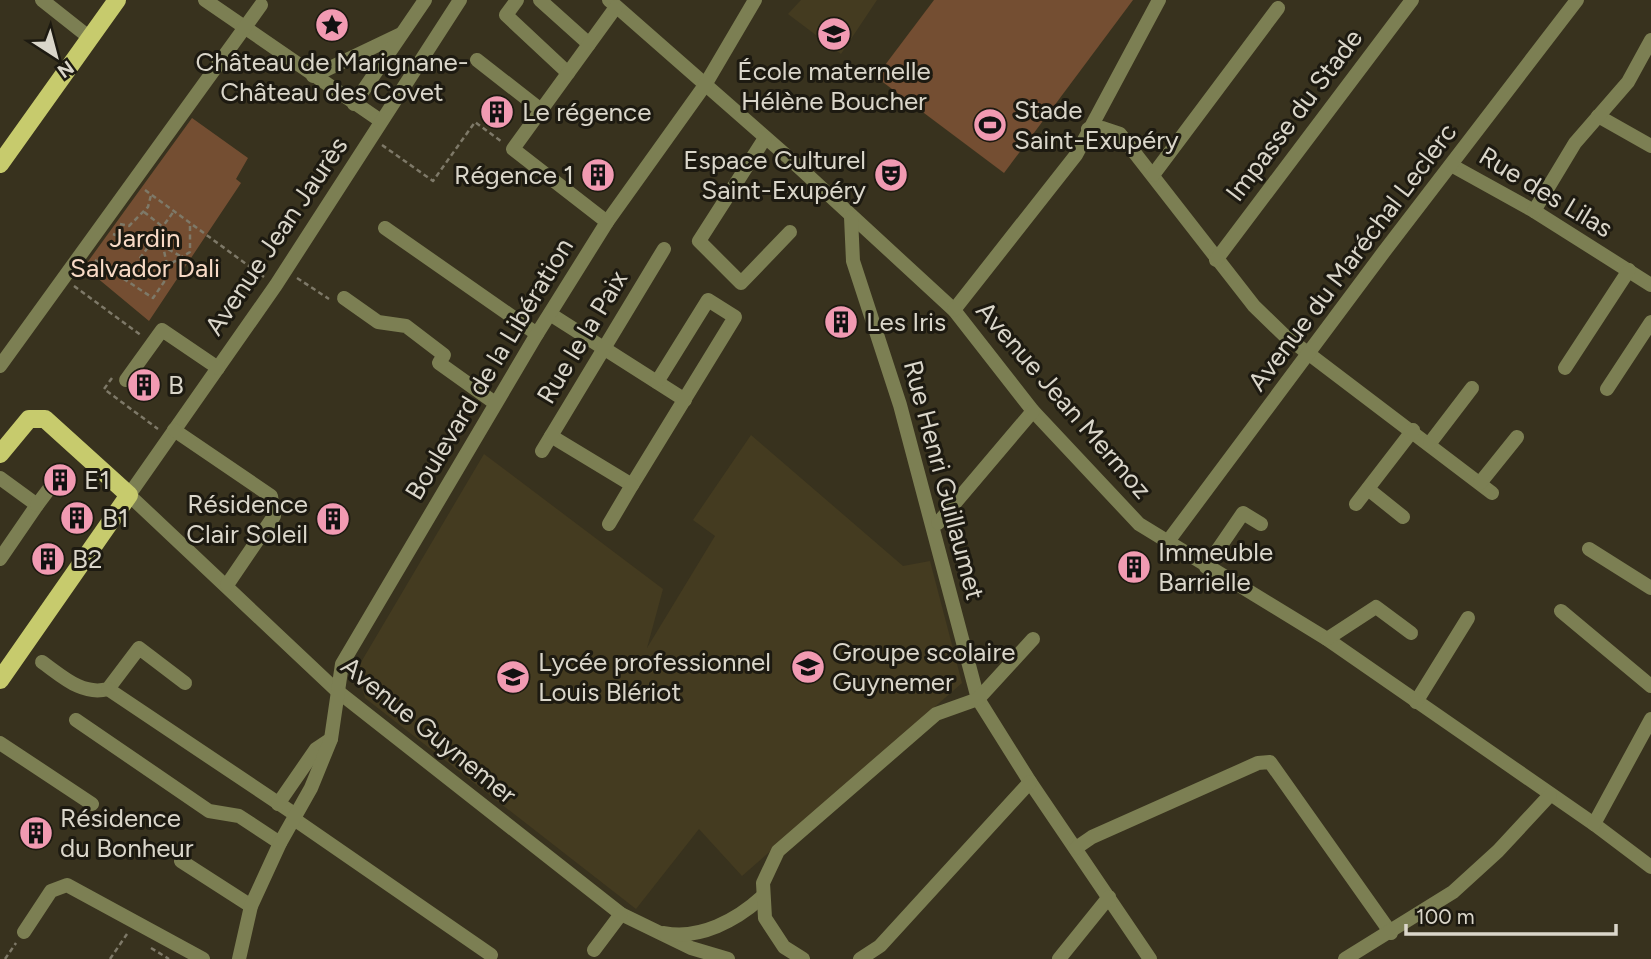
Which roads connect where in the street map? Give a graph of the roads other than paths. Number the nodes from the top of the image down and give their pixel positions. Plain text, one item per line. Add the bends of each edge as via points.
1 (42, 0) edge
2 (117, 0) edge
3 (205, 0) edge
4 (425, 0) edge
5 (460, 0) edge
6 (517, 0) edge
7 (540, 0) edge
8 (1160, 0) edge
9 (1412, 0) edge
10 (1577, 0) edge
11 (752, 1) edge
12 (612, 3) edge
13 (223, 5) edge
14 (261, 5) dead end
15 (1278, 8) dead end
16 (244, 28) junction
17 (402, 34) junction
18 (90, 37) junction
19 (1651, 40) edge
20 (589, 44) junction
21 (477, 60) dead end
22 (568, 73) junction
23 (313, 76) junction
24 (705, 85) junction
25 (354, 104) junction
26 (541, 110) junction
27 (1598, 116) junction
28 (381, 121) junction
29 (1088, 129) junction
30 (765, 138) junction
31 (1651, 146) edge
32 (0, 164) edge
33 (1451, 165) junction
34 (1153, 175) junction
35 (1534, 211) junction
36 (851, 217) junction
37 (607, 222) junction
38 (385, 228) dead end
39 (790, 232) dead end
40 (664, 249) dead end
41 (1216, 260) junction
42 (1629, 270) junction
43 (1651, 285) edge
44 (344, 298) road end
45 (954, 310) junction
46 (550, 314) junction
47 (1651, 322) edge
48 (537, 334) junction
49 (604, 348) junction
50 (1308, 354) junction
51 (0, 366) edge
52 (218, 368) junction
53 (1565, 368) dead end
54 (123, 374) road end
55 (657, 382) junction
56 (1472, 388) dead end
57 (1607, 389) dead end
58 (685, 400) junction
59 (495, 403) junction
60 (1033, 411) junction
61 (1413, 430) junction
62 (172, 434) junction
63 (551, 436) junction
64 (1517, 437) dead end
65 (1430, 443) junction
66 (542, 451) dead end
67 (0, 454) edge
68 (0, 478) edge
69 (1480, 483) junction
70 (632, 485) junction
71 (49, 489) dead end
72 (1368, 489) junction
73 (1492, 493) dead end
74 (129, 495) junction
75 (1356, 504) dead end
76 (37, 505) junction
77 (1403, 517) dead end
78 (938, 523) dead end
79 (609, 524) dead end
80 (1261, 524) dead end
81 (1166, 544) junction
82 (1589, 549) dead end
83 (0, 559) edge
84 (1206, 568) junction
85 (226, 585) junction
86 (1651, 588) edge
87 (1561, 611) dead end
88 (1468, 618) dead end
89 (1411, 634) dead end
90 (1033, 639) dead end
91 (1326, 639) junction
92 (43, 662) dead end
93 (0, 680) edge
94 (185, 683) dead end
95 (1651, 686) edge
96 (108, 689) junction
97 (336, 690) junction
98 (978, 699) junction
99 (1416, 702) junction
100 (1651, 719) edge
101 (76, 720) dead end
102 (331, 739) junction
103 (0, 743) edge
104 (1030, 782) junction
105 (1550, 795) junction
106 (92, 804) dead end
107 (278, 804) junction
108 (295, 817) junction
109 (1594, 824) junction
110 (280, 843) junction
111 (1076, 848) junction
112 (181, 861) dead end
113 (1651, 867) edge
114 (762, 897) junction
115 (1109, 897) junction
116 (251, 906) junction
117 (621, 914) junction
118 (649, 930) junction
119 (24, 932) road end
120 (1391, 933) junction
121 (594, 950) dead end
122 (491, 955) dead end
123 (203, 959) edge
124 (239, 959) edge
125 (728, 959) edge
126 (803, 959) edge
127 (860, 959) edge
128 (1059, 959) edge
129 (1150, 959) edge
130 (1345, 959) edge

1 - 18 street
2 - 18 main road
3 - 13 street
4 - 17 street
5 - 28 street, Avenue Jean Jaurès
6 - 22 street via 506,15
7 - 20 street
8 - 29 street
9 - 41 street, Impasse du Stade
10 - 33 street, Avenue du Maréchal Leclerc
11 - 24 street, Boulevard de la Libération
12 - 20 street
12 - 24 street, Avenue Jean Mermoz
13 - 16 street
14 - 16 street
15 - 34 street
16 - 23 street
16 - 51 street
17 - 23 street
17 - 25 street
18 - 32 main road
19 - 27 street via 1628,82
20 - 22 street
21 - 26 street
22 - 26 street
23 - 25 street
24 - 30 street, Avenue Jean Mermoz
24 - 37 street, Boulevard de la Libération
25 - 28 street
26 - 37 street via 513,149
27 - 31 street
27 - 35 street via 1575,143
28 - 52 street, Avenue Jean Jaurès
29 - 34 street via 1120,134
29 - 45 street via 1076,155
30 - 36 street, Avenue Jean Mermoz
30 - 39 street via 699,241 741,283
33 - 35 street, Rue des Lilas
33 - 50 street, Avenue du Maréchal Leclerc
34 - 41 street
35 - 42 street, Rue des Lilas
36 - 45 street, Avenue Jean Mermoz
36 - 98 street, Rue Henri Guillaumet via 853,261 900,405
37 - 46 street, Boulevard de la Libération
38 - 48 street
40 - 49 street, Rue le la Paix
41 - 50 street via 1254,306
42 - 43 street, Rue des Lilas
42 - 53 street
44 - 59 street via 378,322 406,326 444,355 439,363
45 - 60 street, Avenue Jean Mermoz
46 - 48 street, Boulevard de la Libération
46 - 49 street
47 - 57 street
48 - 59 street, Boulevard de la Libération
49 - 55 street
49 - 63 street, Rue le la Paix
50 - 61 street
50 - 81 street, Avenue du Maréchal Leclerc
52 - 54 street via 162,330
52 - 62 street, Avenue Jean Jaurès
55 - 58 street
55 - 58 street via 708,300 735,317
56 - 65 street
58 - 70 street
59 - 97 street, Boulevard de la Libération via 342,664
60 - 78 street
60 - 81 street, Avenue Jean Mermoz via 1121,507
61 - 65 street
61 - 72 street
62 - 74 street, Avenue Jean Jaurès
62 - 85 street via 271,496 274,516
63 - 66 street, Rue le la Paix
63 - 70 street
64 - 69 street
65 - 69 street
67 - 74 main road via 29,419 45,419
68 - 76 street
69 - 73 street
70 - 79 street
71 - 76 street
72 - 75 street
72 - 77 street
74 - 85 street, Avenue Guynemer
74 - 93 main road
76 - 83 street
80 - 84 street via 1243,513
81 - 84 street, Avenue Jean Mermoz
82 - 86 street
84 - 91 street, Avenue Jean Mermoz
85 - 97 street, Avenue Guynemer
87 - 95 street
88 - 99 street
89 - 91 street via 1376,607
90 - 98 street
91 - 99 street, Avenue Jean Mermoz
92 - 96 street via 81,689
94 - 96 street via 139,648
96 - 107 street
97 - 102 street, Boulevard de la Libération
97 - 117 street, Avenue Guynemer
98 - 104 street, Rue Henri Guillaumet
98 - 114 street via 936,715 790,840 769,866
99 - 105 street, Avenue Jean Mermoz
100 - 109 street
101 - 110 street via 209,811 239,816
102 - 107 street via 316,749
102 - 108 street, Boulevard de la Libération
103 - 106 street
104 - 111 street, Rue Henri Guillaumet
104 - 127 street via 880,946
105 - 109 street, Avenue Jean Mermoz
105 - 120 street via 1453,892
107 - 108 street
108 - 110 street, Boulevard de la Libération
108 - 122 street
109 - 113 street, Avenue Jean Mermoz
110 - 116 street, Boulevard de la Libération
111 - 115 street, Rue Henri Guillaumet
111 - 120 street via 1258,763 1270,762
112 - 116 street
114 - 118 street via 748,910 710,929 674,935
114 - 126 street via 773,934
115 - 128 street
115 - 129 street, Rue Henri Guillaumet
116 - 124 street, Boulevard de la Libération
117 - 118 street, Avenue Guynemer
117 - 121 street
118 - 125 street, Avenue Guynemer
119 - 123 street via 51,891 67,885
120 - 130 street

